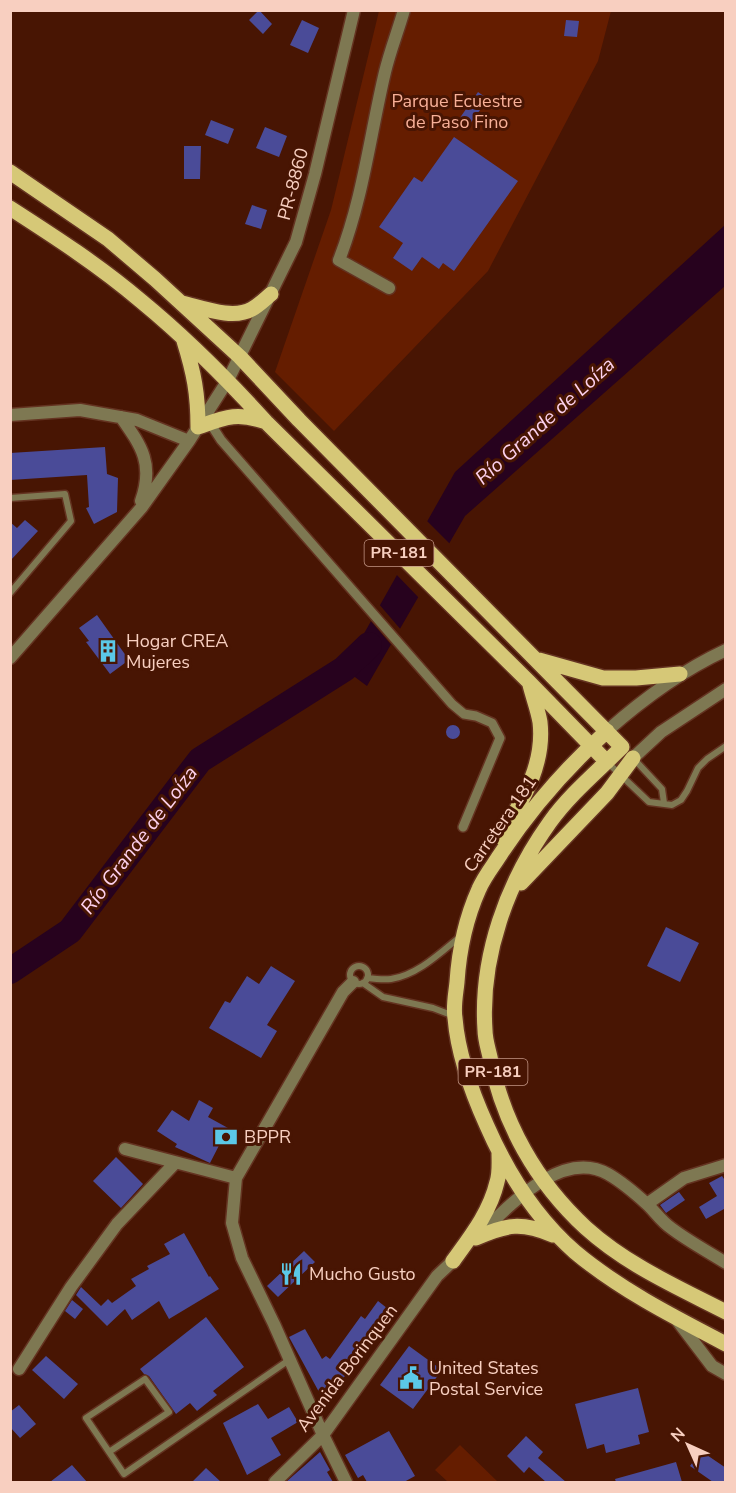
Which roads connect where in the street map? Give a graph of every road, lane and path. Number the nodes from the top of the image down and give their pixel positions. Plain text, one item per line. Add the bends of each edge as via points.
1 (354, 10) edge
2 (404, 10) edge
3 (10, 172) edge
4 (10, 208) edge
5 (389, 288) dead end
6 (272, 294) junction
7 (181, 303) junction
8 (184, 340) junction
9 (240, 357) junction
10 (228, 380) junction
11 (10, 415) edge
12 (121, 417) junction
13 (266, 422) junction
14 (204, 425) junction
15 (189, 441) junction
16 (10, 498) edge
17 (136, 513) junction
18 (10, 594) edge
19 (726, 650) edge
20 (533, 655) junction
21 (10, 658) edge
22 (680, 674) junction
23 (529, 682) junction
24 (726, 689) edge
25 (607, 731) junction
26 (591, 746) junction
27 (726, 746) edge
28 (627, 753) junction
29 (607, 762) junction
30 (620, 774) junction
31 (664, 803) junction
32 (463, 827) dead end
33 (479, 889) junction
34 (508, 897) junction
35 (464, 934) junction
36 (361, 981) junction
37 (454, 1017) junction
38 (124, 1149) dead end
39 (499, 1153) junction
40 (175, 1162) junction
41 (726, 1165) edge
42 (236, 1178) junction
43 (543, 1180) junction
44 (522, 1194) junction
45 (647, 1204) junction
46 (477, 1238) junction
47 (561, 1239) junction
48 (453, 1261) junction
49 (726, 1263) edge
50 (726, 1312) edge
51 (675, 1316) junction
52 (726, 1344) edge
53 (290, 1360) junction
54 (19, 1368) dead end
55 (726, 1374) edge
56 (323, 1435) junction
57 (109, 1452) junction
58 (275, 1482) edge
59 (346, 1482) edge

1 - 6 street, PR-8860 / PR-8860 via 296,243
2 - 5 street via 385,72 348,239 339,260
3 - 7 main road, PR-181 via 108,239
4 - 8 main road, PR-181 via 92,262
6 - 7 main road via 242,313
6 - 9 street, PR-8860 / PR-8860
7 - 9 main road, PR-181
8 - 10 main road, PR-181
8 - 14 main road
9 - 10 street, PR-8860
9 - 20 main road, PR-181
10 - 13 main road, PR-181
10 - 14 street, PR-8860
11 - 12 street via 80,410
12 - 15 street
12 - 17 street via 141,446 147,466 146,486
13 - 14 main road via 248,416 227,417
13 - 23 main road, PR-181
14 - 15 street, PR-8860
14 - 32 street via 452,704 464,714 492,723 500,738
15 - 17 street, PR-8860
16 - 18 lane via 64,494 71,521
17 - 21 street, PR-8860
19 - 22 street
20 - 22 main road via 603,678
20 - 25 main road, PR-181
22 - 25 street
23 - 26 main road, PR-181
23 - 33 main road via 540,721 536,767 523,801 492,852
24 - 28 street
25 - 26 main road, Carretera 181 / PR-181
25 - 28 main road, PR-181
26 - 29 main road, PR-181
26 - 33 main road, Carretera 181 / PR-181 via 534,806
27 - 31 lane via 698,768 681,800 672,805
28 - 29 main road, PR-181
28 - 30 main road
28 - 31 lane via 662,789
29 - 30 lane
29 - 34 main road, PR-181 via 550,821
30 - 31 lane via 649,802
30 - 34 main road via 607,793
33 - 35 main road, Carretera 181 / PR-181
34 - 43 main road, PR-181 via 490,957 485,1033 501,1103
35 - 36 lane via 420,967 391,979
35 - 37 main road, Carretera 181 / PR-181
36 - 37 lane via 383,997
36 - 42 street via 343,992
37 - 39 main road, Carretera 181 / PR-181 via 475,1101
38 - 40 street
39 - 44 main road, Carretera 181 / PR-181
39 - 48 main road via 498,1180 490,1203
40 - 42 street
40 - 54 street via 117,1224
41 - 45 street via 684,1178
42 - 53 street via 232,1223 242,1258
43 - 44 street, Avenida Borinquen
43 - 45 street, Avenida Borinquen via 581,1168 598,1169
43 - 50 main road, PR-181 via 586,1228 622,1256
44 - 46 street, Avenida Borinquen
44 - 47 main road, Carretera 181 / PR-181
45 - 49 street, Avenida Borinquen via 669,1227
46 - 47 main road via 500,1227 523,1226
46 - 48 street, Avenida Borinquen
47 - 51 main road, Carretera 181 / PR-181 via 600,1271
48 - 56 street, Avenida Borinquen via 437,1276
51 - 52 main road, Carretera 181 / PR-181
51 - 55 street via 712,1365
53 - 56 street
53 - 57 lane via 124,1474
56 - 58 street, Avenida Borinquen
56 - 59 street
57 - 57 lane via 86,1418 145,1379 169,1412

